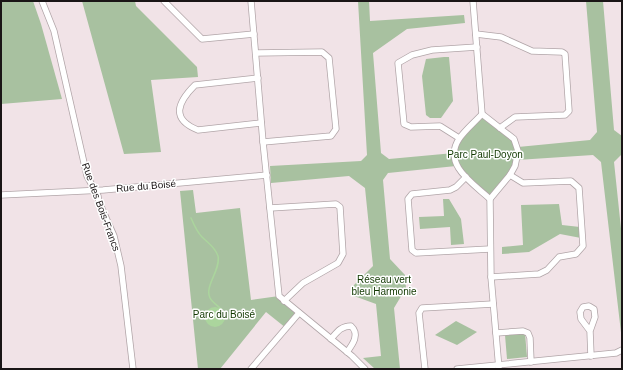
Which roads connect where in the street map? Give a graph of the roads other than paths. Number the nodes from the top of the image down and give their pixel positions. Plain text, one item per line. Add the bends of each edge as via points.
1 (42, 1) edge
2 (164, 1) edge
3 (251, 1) edge
4 (473, 1) edge
5 (254, 34) junction
6 (476, 34) junction
7 (477, 47) junction
8 (256, 52) junction
9 (258, 78) junction
10 (482, 114) junction
11 (261, 123) junction
12 (500, 128) junction
13 (459, 138) junction
14 (263, 142) junction
15 (267, 175) junction
16 (510, 175) junction
17 (466, 177) junction
18 (94, 190) junction
19 (1, 195) edge
20 (490, 199) junction
21 (270, 208) junction
22 (490, 249) junction
23 (491, 277) junction
24 (284, 301) junction
25 (493, 304) junction
26 (299, 313) junction
27 (590, 331) dead end
28 (496, 333) junction
29 (331, 339) junction
30 (622, 350) edge
31 (347, 352) junction
32 (591, 356) junction
33 (531, 362) junction
34 (498, 367) edge
35 (133, 369) edge
36 (251, 369) edge
37 (365, 369) edge
38 (425, 369) edge
39 (457, 369) edge

1 - 18 street, Rue des Bois-Francs via 54,31 84,164
2 - 5 street via 202,39
3 - 5 street
4 - 6 street
5 - 8 street
6 - 7 street
6 - 12 street via 501,37 532,51 565,54 569,111 565,115 515,117
7 - 10 street
7 - 13 street via 432,50 412,55 398,63 404,124 411,127 440,126
8 - 9 street
8 - 14 street via 322,52 329,58 336,129 331,136
9 - 11 street
9 - 11 street via 195,85 182,100 179,108 180,117 188,126 198,130
10 - 12 street
10 - 13 street
11 - 14 street
12 - 16 street via 514,139 518,148 517,160
13 - 17 street via 455,146 454,160
14 - 15 street
15 - 18 street, Rue du Boisé
15 - 21 street
16 - 20 street
16 - 23 street via 523,183 571,181 580,188 583,246 576,254 559,257 540,274
17 - 20 street
17 - 22 street via 450,190 412,194 408,198 412,250 416,253
18 - 19 street, Rue du Boisé
18 - 35 street, Rue des Bois-Francs via 114,236 121,266
20 - 22 street
21 - 24 street via 279,296
21 - 24 street via 336,204 340,207 343,254 338,263 303,283
22 - 23 street
23 - 25 street
24 - 26 street
25 - 28 street
25 - 38 street via 422,308 419,313
26 - 29 street
26 - 36 street
27 - 32 street
28 - 33 street via 528,333
28 - 34 street
29 - 31 street
29 - 31 street via 341,328 351,326 356,339
30 - 32 street
31 - 37 street
32 - 33 street
33 - 34 street
34 - 39 street

